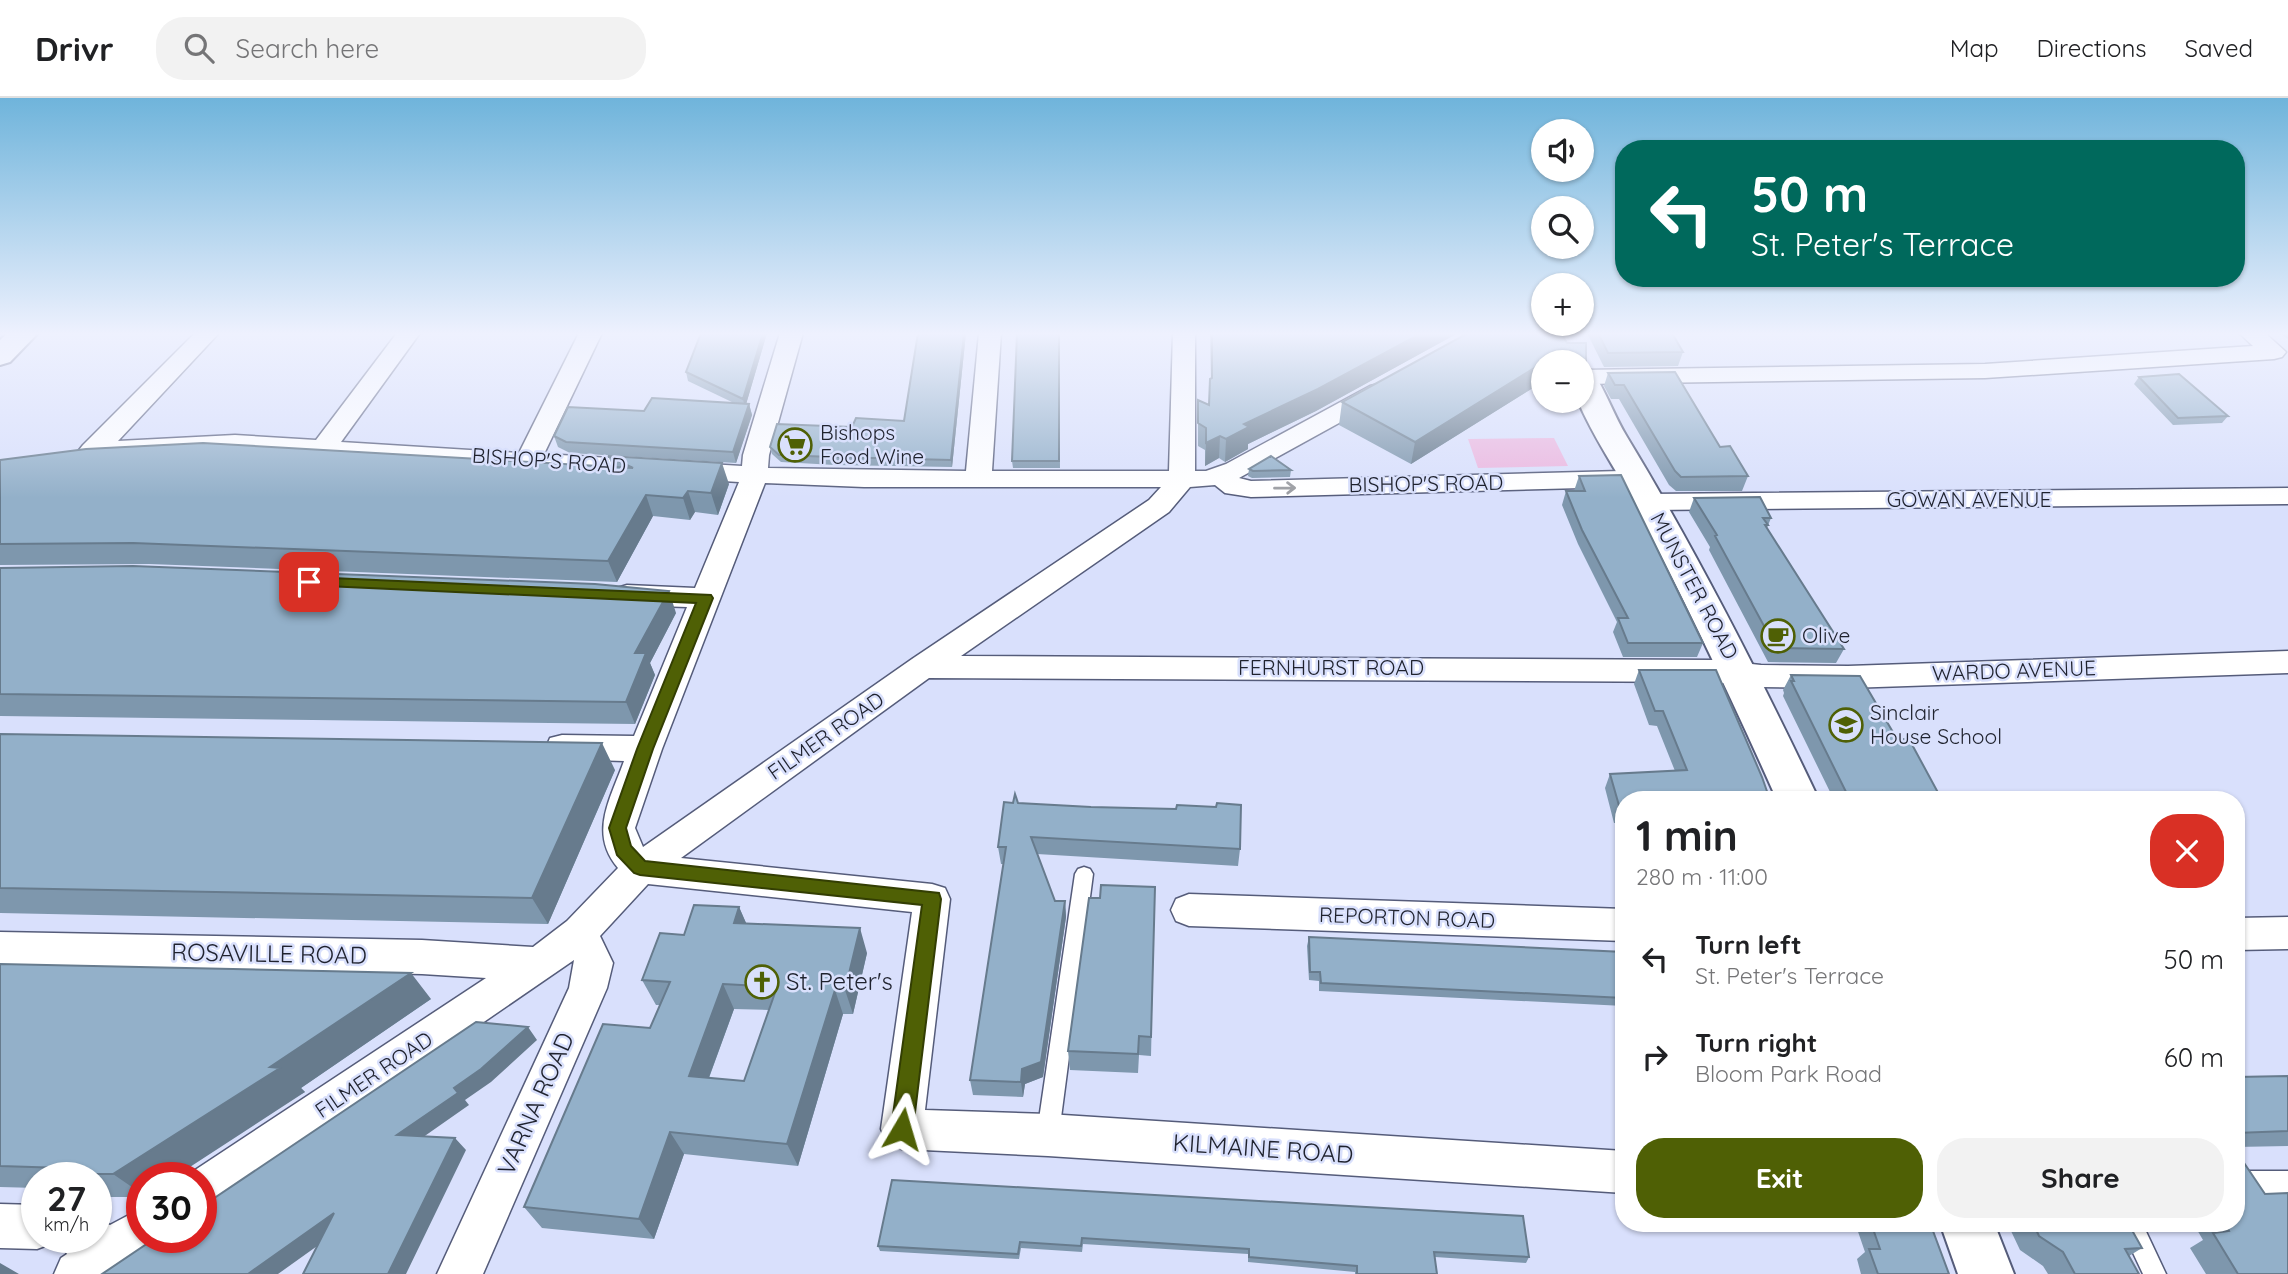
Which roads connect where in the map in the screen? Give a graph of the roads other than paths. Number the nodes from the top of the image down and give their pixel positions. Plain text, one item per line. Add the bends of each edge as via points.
1 (155, 388) edge
2 (368, 388) edge
3 (564, 388) edge
4 (776, 388) edge
5 (986, 388) edge
6 (1183, 388) edge
7 (1386, 388) edge
8 (1594, 403) edge
9 (323, 448) junction
10 (95, 450) junction
11 (68, 453) edge
12 (529, 459) junction
13 (755, 475) junction
14 (1220, 477) junction
15 (978, 480) junction
16 (1182, 480) junction
17 (1643, 490) junction
18 (2288, 496) edge
19 (596, 594) edge
20 (706, 598) junction
21 (2288, 662) edge
22 (923, 667) junction
23 (1740, 671) junction
24 (535, 747) edge
25 (645, 749) junction
26 (1794, 791) edge
27 (640, 868) junction
28 (1084, 874) dead end
29 (1189, 910) dead end
30 (1615, 925) edge
31 (580, 932) junction
32 (2288, 933) edge
33 (2245, 934) edge
34 (0, 948) edge
35 (538, 964) junction
36 (1048, 1135) junction
37 (1615, 1170) edge
38 (217, 1180) edge
39 (2245, 1182) edge
40 (2288, 1182) edge
41 (0, 1226) edge
42 (21, 1227) edge
43 (1970, 1232) edge
44 (2134, 1232) edge
45 (98, 1253) edge
46 (77, 1274) edge
47 (460, 1274) edge
48 (1986, 1274) edge
49 (2155, 1274) edge

1 - 10 street
2 - 9 street
3 - 12 street
4 - 13 street
5 - 15 street
6 - 16 street
7 - 14 street
8 - 17 street, MUNSTER ROAD
9 - 10 street, BISHOP'S ROAD via 235,443
9 - 12 street, BISHOP'S ROAD
10 - 11 street, BISHOP'S ROAD
12 - 13 street, BISHOP'S ROAD
13 - 15 street, BISHOP'S ROAD
13 - 20 street
14 - 16 street
14 -> 17 street, BISHOP'S ROAD via 1234,487 1251,489 1548,486
15 - 16 street, BISHOP'S ROAD
16 - 22 street, FILMER ROAD via 1159,506
17 - 18 street, GOWAN AVENUE
17 - 23 street, MUNSTER ROAD
19 - 20 street
20 - 25 street
21 - 23 street, WARDO AVENUE via 1848,677 1761,676
22 - 23 street, FERNHURST ROAD
22 - 27 street, FILMER ROAD
23 - 26 street, MUNSTER ROAD
24 - 25 street
25 - 27 street via 618,828 623,849
27 - 31 street, FILMER ROAD
27 - 36 street, KILMAINE ROAD via 932,899 902,1129
28 - 36 lane
29 - 30 street, REPORTON ROAD
31 - 35 street, FILMER ROAD
31 - 47 street, VARNA ROAD via 594,963 588,988
32 - 33 street
34 - 35 street, ROSAVILLE ROAD via 422,957
35 - 38 street, FILMER ROAD
36 - 37 street, KILMAINE ROAD
39 - 40 lane
41 - 42 street
43 - 48 street
44 - 49 lane
45 - 46 street

